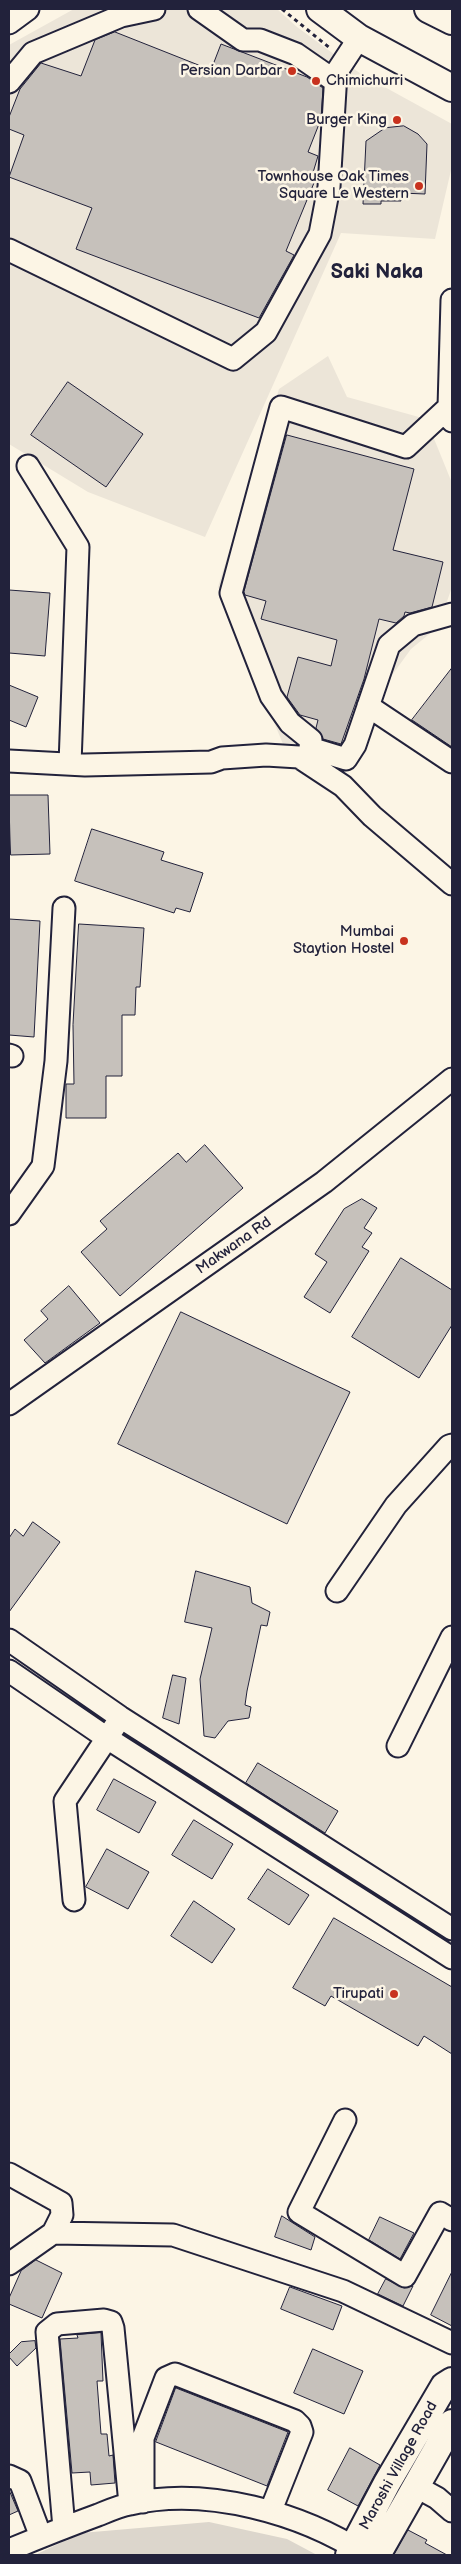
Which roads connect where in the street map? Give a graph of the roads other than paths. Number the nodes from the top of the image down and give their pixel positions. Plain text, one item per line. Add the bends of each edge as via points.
1 (28, 9) edge
2 (154, 9) edge
3 (198, 9) edge
4 (320, 9) edge
5 (428, 9) edge
6 (452, 21) edge
7 (9, 23) edge
8 (359, 38) junction
9 (335, 81) junction
10 (9, 82) edge
11 (452, 88) edge
12 (9, 250) edge
13 (452, 300) edge
14 (451, 414) edge
15 (28, 466) dead end
16 (452, 616) edge
17 (452, 629) edge
18 (368, 706) junction
19 (9, 761) edge
20 (452, 762) edge
21 (70, 764) junction
22 (452, 884) edge
23 (64, 908) dead end
24 (452, 1079) edge
25 (9, 1214) edge
26 (9, 1404) edge
27 (452, 1445) edge
28 (337, 1591) dead end
29 (452, 1638) edge
30 (9, 1640) edge
31 (9, 1671) edge
32 (120, 1717) junction
33 (107, 1738) junction
34 (398, 1746) dead end
35 (74, 1900) dead end
36 (452, 1929) edge
37 (452, 1958) edge
38 (345, 2120) dead end
39 (9, 2174) edge
40 (452, 2220) edge
41 (54, 2233) junction
42 (9, 2264) edge
43 (452, 2343) edge
44 (449, 2386) edge
45 (452, 2424) edge
46 (9, 2476) edge
47 (415, 2486) junction
48 (136, 2503) junction
49 (272, 2510) junction
50 (452, 2511) edge
51 (64, 2528) junction
52 (41, 2537) junction
53 (9, 2550) edge
54 (361, 2553) edge

1 - 7 street
2 - 10 street via 121,16 33,53
3 - 9 street via 243,40 260,40 296,54
4 - 8 main road
5 - 6 main road
8 - 9 street via 336,73
8 - 11 main road
9 - 12 street via 329,187 320,234 266,332 233,359
13 - 14 street
14 - 18 street via 406,447 281,407 231,593 271,696 290,723 310,740 310,748 346,759 355,746
15 - 21 street via 78,547
16 - 17 street
16 - 18 street via 413,625 389,645
18 - 20 street
19 - 21 street
21 - 22 street via 210,762 266,755 299,757 343,786 372,816
23 - 25 street via 56,1061 43,1166
24 - 26 street, Makwana Rd via 324,1182
27 - 28 street via 396,1505
29 - 34 street
30 - 32 street
31 - 33 street
32 - 33 street
32 - 36 street
33 - 35 street via 65,1801
33 - 37 street
38 - 40 street via 299,2212 405,2276 440,2212
39 - 41 street via 61,2203 62,2215
41 - 42 street
41 - 43 street via 173,2235 343,2291
44 - 54 main road, Maroshi Village Road via 387,2483
45 - 47 main road, Maroshi Village Road
46 - 52 street via 20,2482
47 - 50 street
47 - 54 main road, Maroshi Village Road
48 - 49 street via 176,2499 236,2503
48 - 49 street via 143,2438 166,2378 175,2374 295,2421 300,2426 302,2432
48 - 51 street
48 - 51 street via 113,2328 104,2320 57,2324 47,2332
49 - 54 street via 330,2534
51 - 52 street
52 - 53 street

